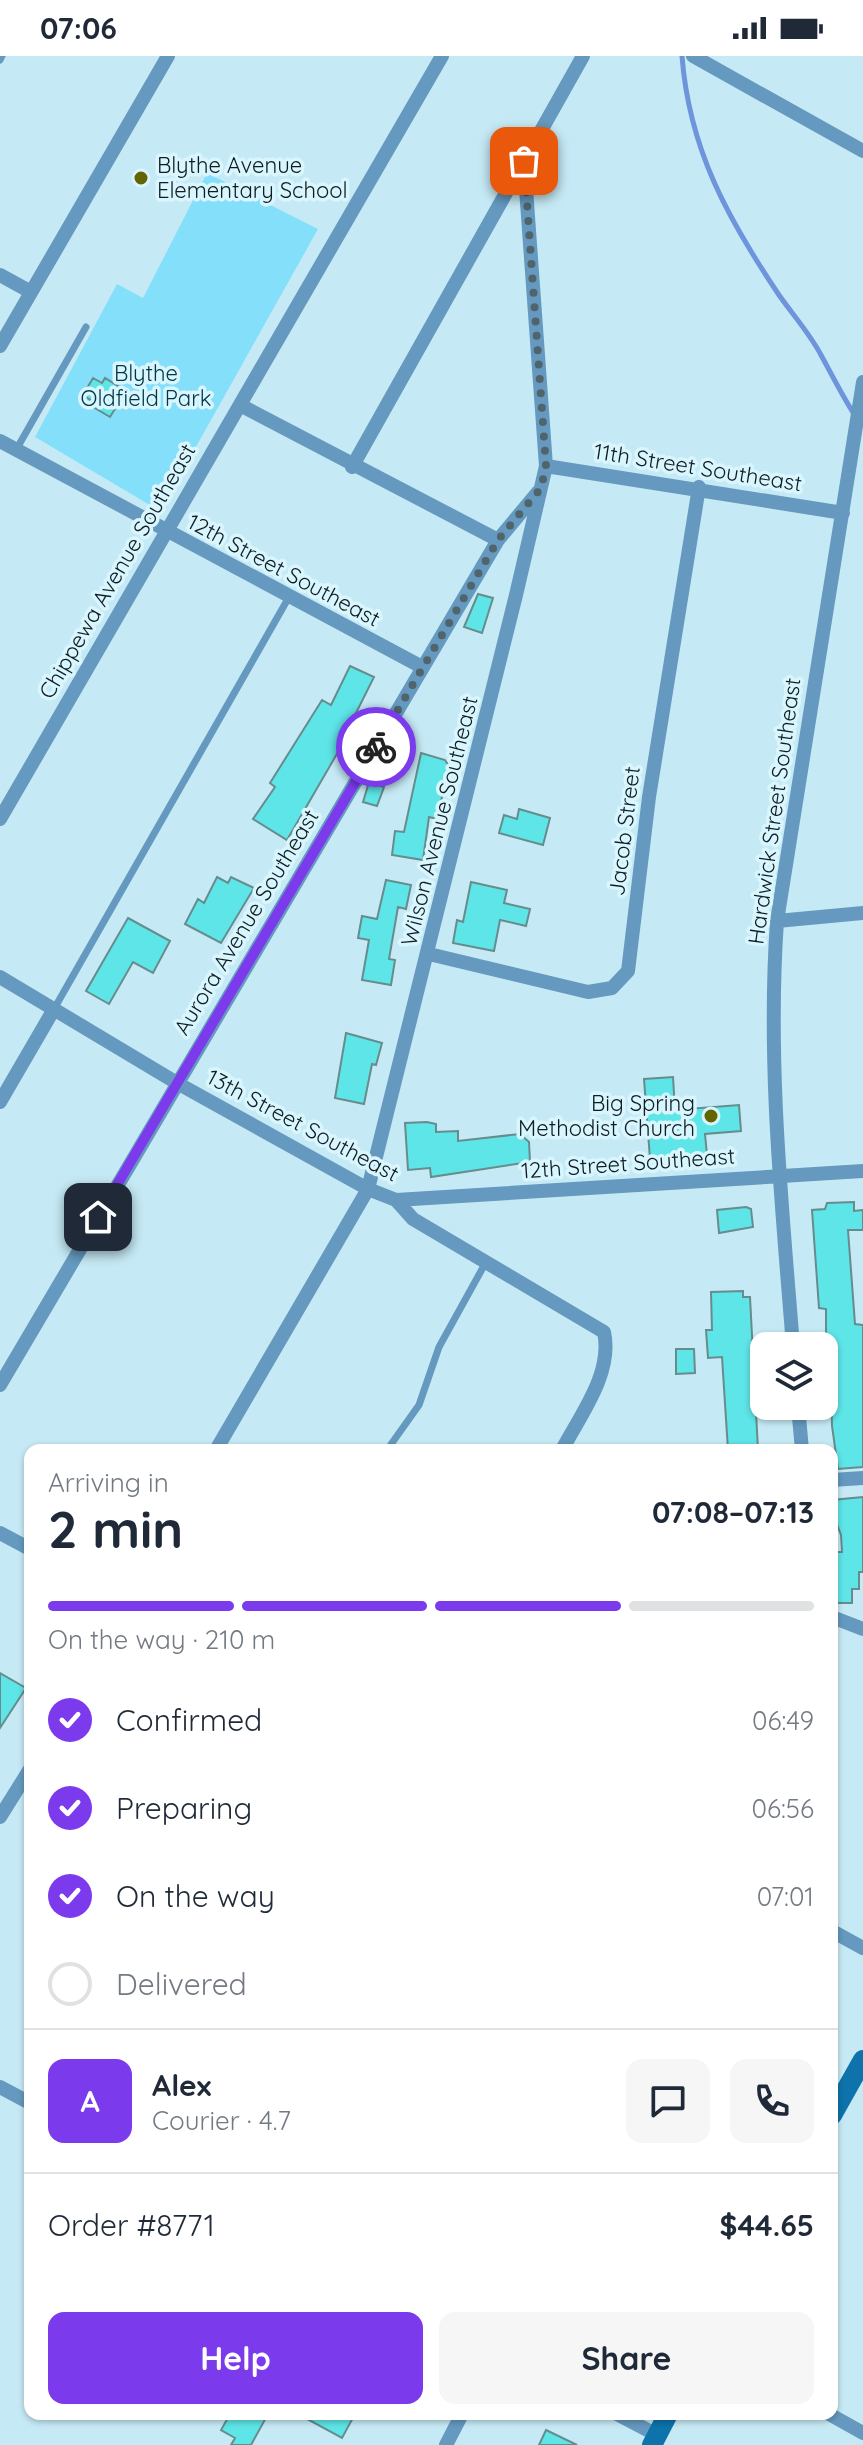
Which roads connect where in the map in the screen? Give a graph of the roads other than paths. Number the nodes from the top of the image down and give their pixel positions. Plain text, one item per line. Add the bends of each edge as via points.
1 (168, 56) edge
2 (442, 56) edge
3 (583, 56) edge
4 (693, 56) edge
5 (863, 151) edge
6 (524, 161) junction
7 (0, 275) edge
8 (31, 292) junction
9 (86, 327) dead end
10 (0, 346) edge
11 (863, 382) edge
12 (240, 405) junction
13 (0, 441) edge
14 (16, 450) junction
15 (546, 466) junction
16 (352, 467) junction
17 (699, 487) junction
18 (541, 488) junction
19 (843, 513) junction
20 (166, 532) junction
21 (498, 540) junction
22 (289, 597) junction
23 (422, 667) junction
24 (0, 819) edge
25 (863, 913) edge
26 (777, 921) junction
27 (429, 954) junction
28 (0, 977) edge
29 (54, 1009) junction
30 (177, 1083) junction
31 (0, 1102) edge
32 (863, 1171) edge
33 (780, 1176) junction
34 (368, 1189) junction
35 (396, 1200) junction
36 (486, 1262) junction
37 (792, 1332) edge
38 (1, 1380) edge
39 (799, 1420) edge
40 (219, 1444) edge
41 (391, 1444) edge
42 (565, 1444) edge
43 (801, 1444) edge
44 (863, 1478) edge
45 (838, 1480) edge
46 (0, 1533) edge
47 (24, 1546) edge
48 (838, 1619) edge
49 (863, 1629) edge
50 (24, 1779) edge
51 (0, 1817) edge
52 (838, 1934) edge
53 (863, 1948) edge
54 (863, 2060) edge
55 (0, 2087) edge
56 (24, 2100) edge
57 (838, 2104) edge
58 (838, 2419) edge
59 (459, 2420) edge
60 (626, 2420) edge
61 (665, 2420) edge
62 (863, 2433) edge
63 (654, 2440) edge
64 (446, 2445) edge

1 - 8 street
2 - 12 street, Chippewa Avenue Southeast
3 - 6 street
4 - 5 street
6 - 15 street, Wilson Avenue Southeast
6 - 16 street
7 - 8 street
8 - 10 street
9 - 14 lane
11 - 19 street, Hardwick Street Southeast
12 - 16 street
12 - 20 street, Chippewa Avenue Southeast
13 - 14 street, 12th Street Southeast
14 - 20 street, 12th Street Southeast
15 - 17 street, 11th Street Southeast
15 - 18 street, Wilson Avenue Southeast
16 - 21 street
17 - 19 street, 11th Street Southeast
17 - 27 street, Jacob Street via 649,797 628,971 612,988 588,992
18 - 21 street, Aurora Avenue Southeast
18 - 27 street, Wilson Avenue Southeast
19 - 26 street, Hardwick Street Southeast
20 - 22 street, 12th Street Southeast
20 - 24 street, Chippewa Avenue Southeast
21 - 23 street, Aurora Avenue Southeast
22 - 23 street, 12th Street Southeast
22 - 29 lane
23 - 30 street, Aurora Avenue Southeast
25 - 26 street
26 - 33 street, Hardwick Street Southeast
27 - 34 street, Wilson Avenue Southeast
28 - 29 street, 13th Street Southeast
29 - 30 street, 13th Street Southeast
29 - 31 street
30 - 34 street, 13th Street Southeast
30 - 38 street, Aurora Avenue Southeast
32 - 33 street, 12th Street Southeast
33 - 35 street, 12th Street Southeast
33 - 37 street, Hardwick Street Southeast
34 - 35 street, 13th Street Southeast
34 - 40 street, Wilson Avenue Southeast
35 - 36 street, 13th Street Southeast via 413,1219
36 - 41 lane via 439,1347 419,1405
36 - 42 street, 13th Street Southeast via 604,1332 609,1352 602,1374
39 - 43 street
44 - 45 street
46 - 47 street
48 - 49 street
50 - 51 street
52 - 53 street
54 - 57 main road
55 - 56 street
58 - 62 street
59 - 64 street
60 - 63 street
61 - 63 main road

